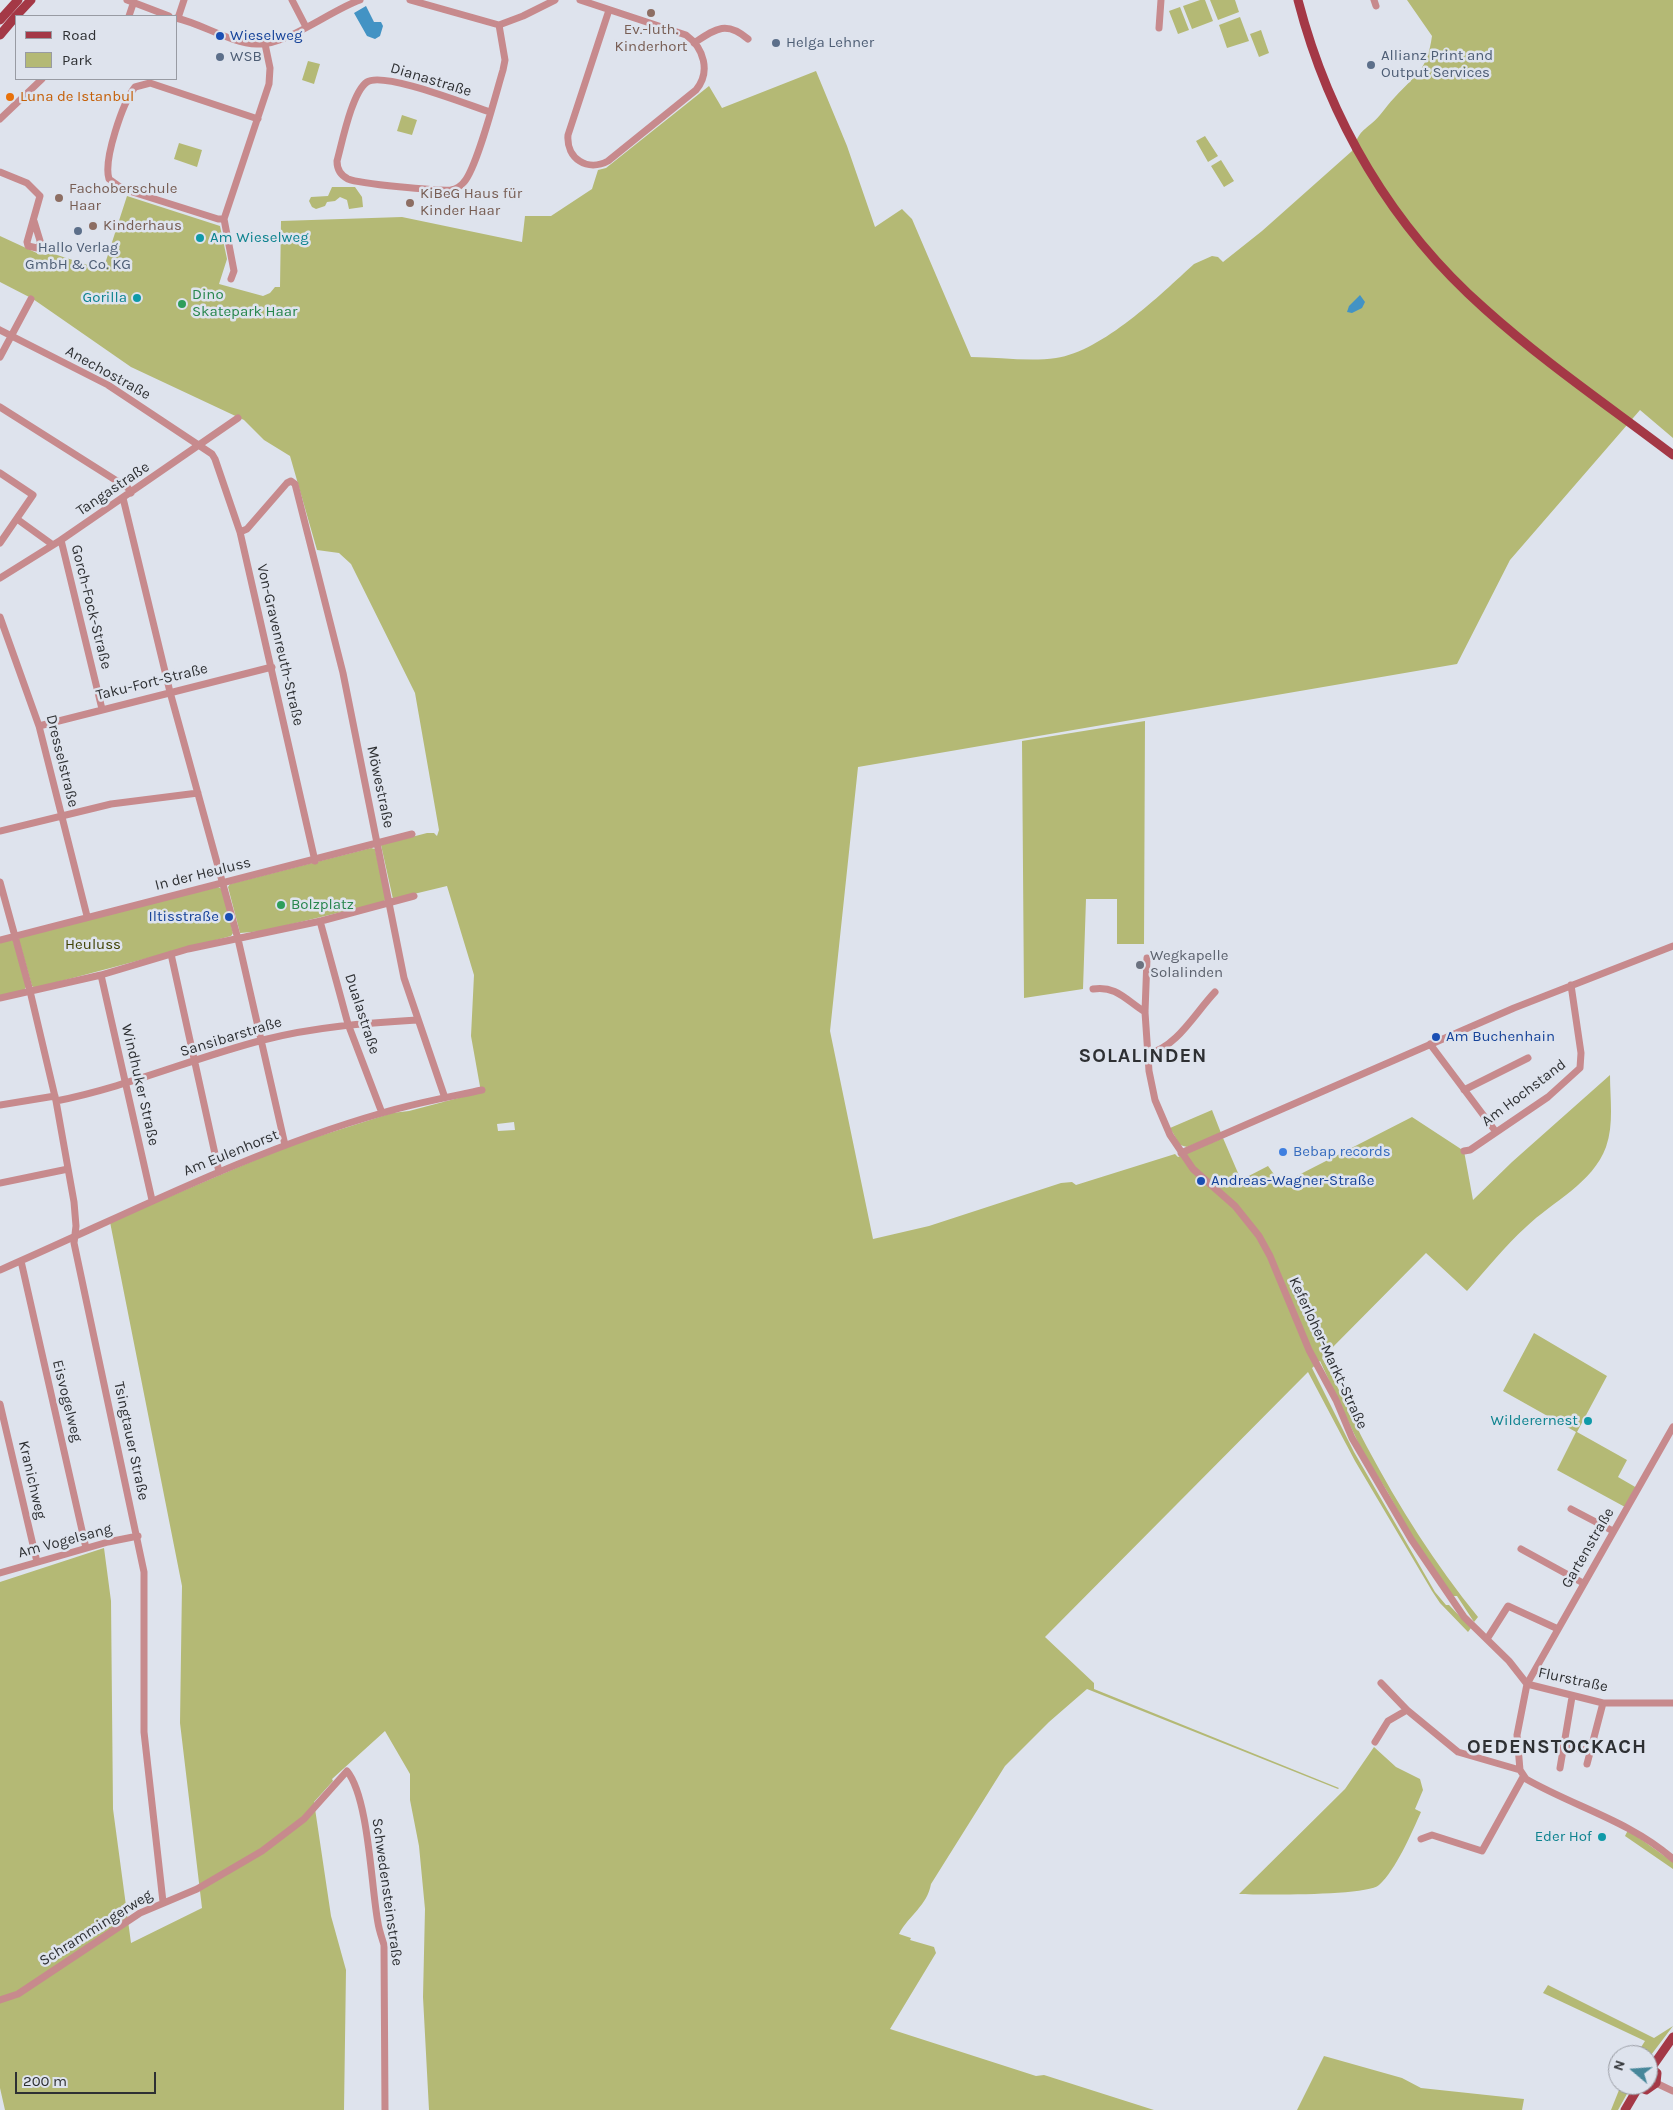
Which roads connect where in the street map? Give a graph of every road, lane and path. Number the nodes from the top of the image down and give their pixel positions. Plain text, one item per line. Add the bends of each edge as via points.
1 (18, 0) edge
2 (31, 0) edge
3 (184, 0) edge
4 (292, 0) edge
5 (360, 0) edge
6 (410, 0) edge
7 (555, 0) edge
8 (580, 0) edge
9 (1161, 0) edge
10 (1298, 0) edge
11 (130, 2) edge
12 (609, 10) junction
13 (17, 15) edge
14 (129, 15) edge
15 (166, 15) edge
16 (178, 15) edge
17 (15, 17) edge
18 (178, 18) edge
19 (0, 20) edge
20 (499, 24) junction
21 (306, 27) junction
22 (1159, 28) dead end
23 (0, 35) edge
24 (748, 39) dead end
25 (694, 43) junction
26 (265, 44) junction
27 (41, 80) edge
28 (490, 112) junction
29 (258, 119) junction
30 (0, 120) edge
31 (0, 172) edge
32 (224, 219) junction
33 (34, 221) dead end
34 (231, 279) dead end
35 (31, 299) dead end
36 (0, 330) edge
37 (10, 335) junction
38 (0, 357) edge
39 (0, 407) edge
40 (238, 418) dead end
41 (199, 446) junction
42 (1673, 455) edge
43 (0, 473) edge
44 (131, 493) junction
45 (123, 498) junction
46 (17, 520) junction
47 (240, 532) junction
48 (61, 540) junction
49 (0, 543) edge
50 (53, 545) junction
51 (0, 578) edge
52 (0, 617) edge
53 (272, 667) junction
54 (170, 692) junction
55 (102, 709) junction
56 (39, 726) junction
57 (198, 793) junction
58 (62, 817) junction
59 (0, 831) edge
60 (412, 834) dead end
61 (378, 844) junction
62 (315, 861) junction
63 (0, 882) edge
64 (223, 882) junction
65 (414, 896) dead end
66 (389, 903) junction
67 (87, 916) junction
68 (320, 921) junction
69 (14, 935) junction
70 (238, 938) junction
71 (0, 940) edge
72 (1673, 946) edge
73 (171, 954) junction
74 (1146, 958) dead end
75 (101, 975) junction
76 (1571, 985) junction
77 (1093, 989) dead end
78 (30, 991) junction
79 (1215, 992) dead end
80 (0, 998) edge
81 (1145, 1012) junction
82 (417, 1020) junction
83 (348, 1024) junction
84 (262, 1040) junction
85 (1430, 1044) junction
86 (1148, 1054) junction
87 (1528, 1058) dead end
88 (196, 1061) junction
89 (127, 1084) junction
90 (482, 1090) dead end
91 (1464, 1090) junction
92 (55, 1098) junction
93 (445, 1098) junction
94 (0, 1104) edge
95 (382, 1113) junction
96 (1496, 1132) junction
97 (285, 1145) junction
98 (1464, 1151) dead end
99 (1181, 1153) junction
100 (68, 1169) junction
101 (219, 1172) junction
102 (0, 1183) edge
103 (152, 1200) junction
104 (75, 1238) junction
105 (21, 1261) junction
106 (0, 1270) edge
107 (0, 1404) edge
108 (1673, 1426) edge
109 (1571, 1508) dead end
110 (1613, 1531) junction
111 (138, 1536) junction
112 (86, 1548) junction
113 (1521, 1549) dead end
114 (37, 1562) junction
115 (0, 1573) edge
116 (1583, 1583) junction
117 (1558, 1629) junction
118 (1487, 1640) junction
119 (1381, 1682) dead end
120 (1527, 1684) junction
121 (1572, 1697) junction
122 (1603, 1703) junction
123 (1673, 1703) edge
124 (1407, 1710) junction
125 (1375, 1742) dead end
126 (1564, 1746) junction
127 (1590, 1751) junction
128 (1587, 1764) dead end
129 (1560, 1768) dead end
130 (347, 1771) joint
131 (1522, 1774) junction
132 (1421, 1839) dead end
133 (1673, 1859) edge
134 (163, 1902) junction
135 (0, 2000) edge
136 (1673, 2037) edge
137 (1658, 2056) edge
138 (1658, 2084) edge
139 (1673, 2091) edge
140 (1632, 2095) edge
141 (385, 2110) edge
142 (1625, 2110) edge

1 - 19 main road
2 - 13 main road
3 - 16 street
4 - 21 street
5 - 21 street
6 - 20 street
7 - 20 street
8 - 12 street
9 - 22 street
10 - 42 main road via 1321,77 1343,125 1382,191 1424,246 1502,324
11 - 14 street
11 - 15 street
12 - 25 street via 683,34
12 - 25 street via 568,135 569,150 582,163 595,166 608,161 696,90 704,78 705,69
17 - 23 main road
18 - 26 street via 248,42
20 - 28 street, Dianastraße via 505,60
21 - 26 street
24 - 25 street via 733,28 724,28
26 - 29 street via 271,76
27 - 30 street
28 - 28 street, Dianastraße via 466,181 456,189 357,181 344,176 337,167 356,99 366,83 374,79 392,80
29 - 32 street
29 - 32 street via 150,84 135,87 127,100 108,158 109,178 123,188
31 - 33 street via 27,183 40,196
32 - 34 street via 234,272
35 - 37 street
36 - 37 street, Anechostraße
37 - 38 street
37 - 41 street, Anechostraße via 119,392
39 - 44 street via 128,488
40 - 41 street, Tangastraße
41 - 44 street, Tangastraße
41 - 47 street, Von-Gravenreuth-Straße via 215,459
43 - 46 street via 33,495
44 - 45 street, Tangastraße
45 - 48 street, Tangastraße
45 - 54 street
46 - 49 street
46 - 50 street
47 - 53 street, Von-Gravenreuth-Straße
47 - 61 street, Möwestraße via 247,529 291,481 297,489 340,664
48 - 50 street, Tangastraße
48 - 55 street, Gorch-Fock-Straße
50 - 51 street, Tangastraße
52 - 56 street, Dresselstraße
53 - 54 street, Taku-Fort-Straße
53 - 62 street, Von-Gravenreuth-Straße
54 - 55 street, Taku-Fort-Straße
54 - 57 street
55 - 56 street, Taku-Fort-Straße
56 - 58 street, Dresselstraße
57 - 58 street via 111,804
57 - 64 street
58 - 59 street
58 - 67 street, Dresselstraße
60 - 61 street, In der Heuluss
61 - 62 street, In der Heuluss
61 - 66 street, Möwestraße
62 - 64 street, In der Heuluss
63 - 69 street, Tsingtauer Straße
64 - 67 street, In der Heuluss
64 - 70 street
65 - 66 street
66 - 68 street
66 - 82 street, Möwestraße via 404,978
67 - 69 street, In der Heuluss
68 - 70 street
68 - 83 street, Dualastraße
69 - 71 street, In der Heuluss
69 - 78 street, Tsingtauer Straße
70 - 73 street
70 - 84 street
72 - 76 street
73 - 75 street
73 - 88 street
74 - 81 street, Keferloher-Markt-Straße
75 - 78 street
75 - 89 street, Windhuker Straße
76 - 85 street
76 - 96 street, Am Hochstand via 1582,1053 1580,1068 1548,1097
77 - 81 street via 1105,987 1115,990
78 - 80 street
78 - 92 street, Tsingtauer Straße
79 - 86 street via 1169,1044
81 - 86 street, Keferloher-Markt-Straße
82 - 83 street, Sansibarstraße
82 - 93 street, Möwestraße
83 - 84 street, Sansibarstraße
83 - 95 street, Dualastraße
84 - 88 street, Sansibarstraße
84 - 97 street
85 - 91 street
85 - 99 street
86 - 99 street, Keferloher-Markt-Straße via 1155,1100
87 - 91 street
88 - 89 street, Sansibarstraße
88 - 101 street
89 - 92 street, Sansibarstraße
89 - 103 street, Windhuker Straße
90 - 93 street, Am Eulenhorst
91 - 96 street
92 - 94 street, Sansibarstraße
92 - 100 street, Tsingtauer Straße
93 - 95 street, Am Eulenhorst
95 - 97 street, Am Eulenhorst
96 - 98 street, Am Hochstand
97 - 101 street, Am Eulenhorst
99 - 118 street, Keferloher-Markt-Straße via 1203,1179 1246,1218 1263,1242 1308,1350 1336,1400 1352,1438 1436,1580 1464,1617
100 - 102 street
100 - 104 street, Tsingtauer Straße via 76,1218
101 - 103 street, Am Eulenhorst
103 - 104 street, Am Eulenhorst
104 - 105 street, Am Eulenhorst
104 - 111 street, Tsingtauer Straße
105 - 106 street, Am Eulenhorst
105 - 112 street, Eisvogelweg
107 - 114 street, Kranichweg
108 - 110 street, Gartenstraße
109 - 110 street
110 - 116 street, Gartenstraße
111 - 112 street, Am Vogelsang
111 - 134 street, Tsingtauer Straße via 144,1572 144,1732
112 - 114 street, Am Vogelsang
113 - 116 street
114 - 115 street, Am Vogelsang
116 - 117 street, Gartenstraße
117 - 118 street via 1508,1606
117 - 120 street, Gartenstraße
118 - 120 street, Keferloher-Markt-Straße
119 - 124 street
120 - 121 street, Flurstraße
120 - 131 street, Gartenstraße via 1517,1731
121 - 122 street, Flurstraße
121 - 126 street
122 - 123 street, Flurstraße
122 - 127 street
124 - 125 street via 1388,1721
124 - 131 street via 1458,1752
126 - 127 street
126 - 129 street
127 - 128 street
130 - 134 street, Schrammingerweg via 304,1819 280,1838 216,1879
130 - 141 street, Schwedensteinstraße via 355,1785 362,1813 384,1945
131 - 132 street via 1482,1851 1432,1835
131 - 133 street via 1623,1825
134 - 135 street, Schrammingerweg via 140,1912 18,1994
136 - 137 main road
138 - 139 street
140 - 142 main road

